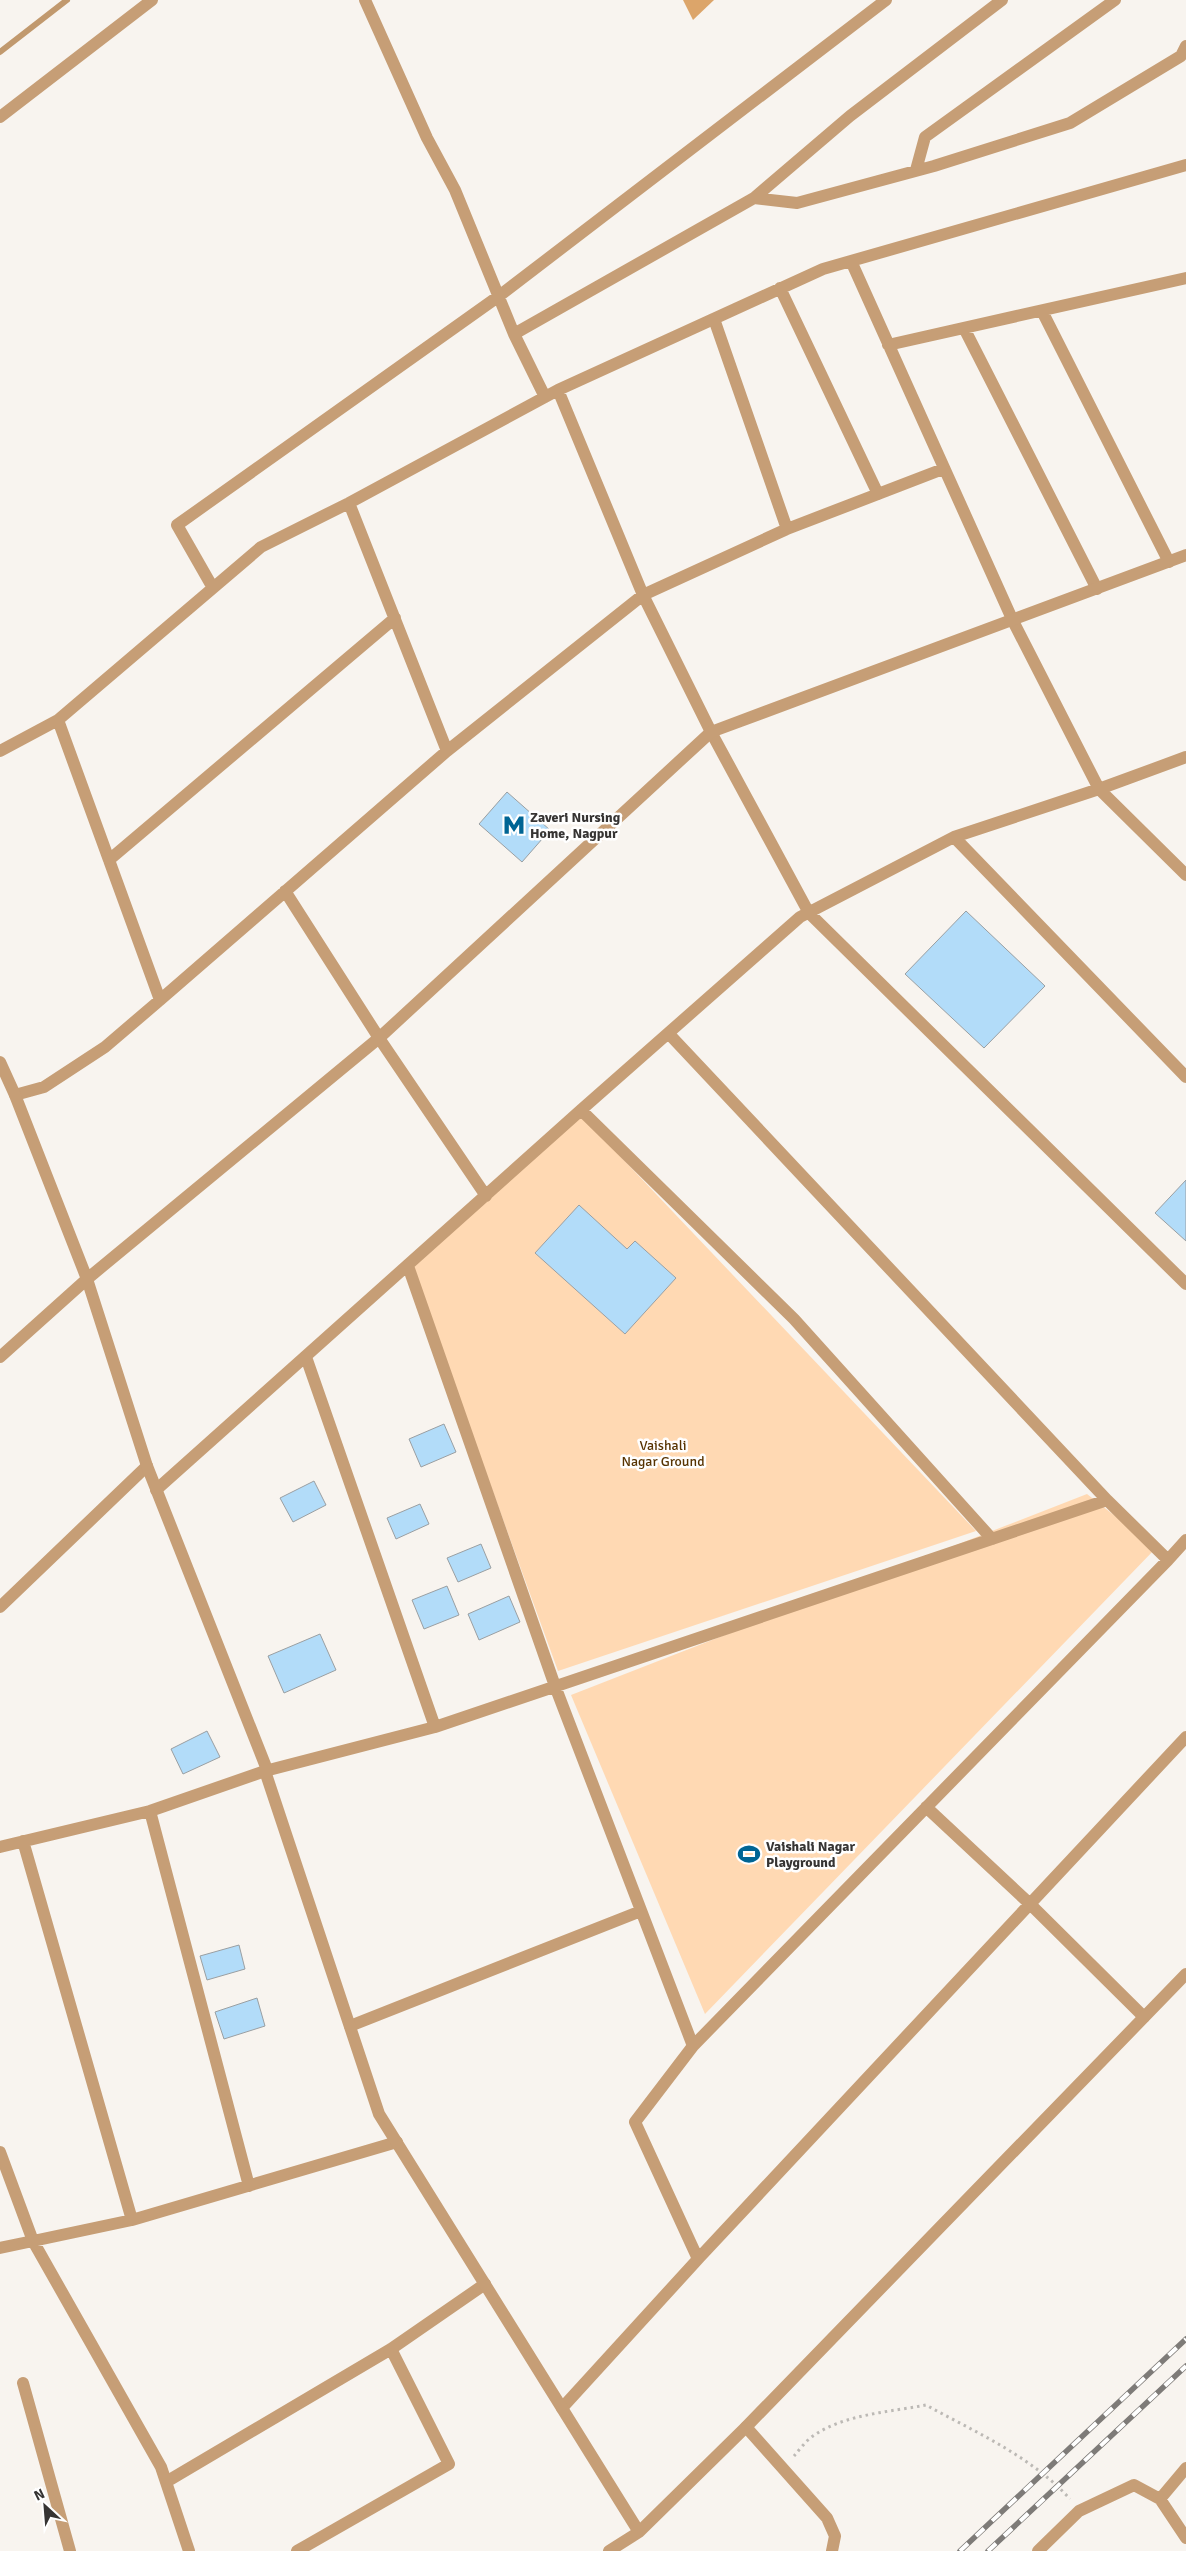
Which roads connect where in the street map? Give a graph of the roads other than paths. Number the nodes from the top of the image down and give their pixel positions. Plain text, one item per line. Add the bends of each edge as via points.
1 (152, 0) edge
2 (365, 0) edge
3 (886, 0) edge
4 (1002, 0) edge
5 (1115, 0) edge
6 (1186, 46) edge
7 (0, 117) edge
8 (1186, 165) edge
9 (916, 170) junction
10 (754, 198) junction
11 (851, 261) junction
12 (1186, 278) edge
13 (780, 288) junction
14 (499, 296) junction
15 (1042, 311) junction
16 (714, 319) junction
17 (964, 328) junction
18 (514, 334) junction
19 (888, 345) junction
20 (558, 390) junction
21 (545, 398) junction
22 (943, 469) junction
23 (878, 494) junction
24 (349, 503) junction
25 (787, 529) junction
26 (1186, 555) edge
27 (1169, 562) junction
28 (213, 588) junction
29 (1097, 589) junction
30 (643, 595) junction
31 (394, 618) junction
32 (1013, 620) junction
33 (58, 720) junction
34 (711, 732) junction
35 (0, 751) edge
36 (447, 751) junction
37 (1186, 757) edge
38 (1099, 789) junction
39 (954, 837) junction
40 (109, 860) junction
41 (1186, 875) edge
42 (285, 891) junction
43 (810, 913) junction
44 (160, 1000) junction
45 (669, 1034) junction
46 (379, 1038) junction
47 (0, 1062) edge
48 (1186, 1077) edge
49 (15, 1095) junction
50 (581, 1110) junction
51 (486, 1196) junction
52 (408, 1266) junction
53 (87, 1279) junction
54 (1186, 1284) edge
55 (0, 1357) edge
56 (306, 1357) junction
57 (147, 1466) junction
58 (156, 1490) junction
59 (1107, 1500) junction
60 (992, 1539) junction
61 (1186, 1540) edge
62 (1168, 1560) junction
63 (0, 1607) edge
64 (555, 1686) junction
65 (436, 1727) junction
66 (1186, 1738) edge
67 (265, 1771) junction
68 (926, 1807) junction
69 (150, 1811) junction
70 (24, 1841) junction
71 (0, 1847) edge
72 (1030, 1904) junction
73 (641, 1911) junction
74 (1186, 1974) edge
75 (1144, 2017) junction
76 (350, 2026) junction
77 (693, 2046) junction
78 (397, 2142) junction
79 (0, 2152) edge
80 (249, 2186) junction
81 (132, 2220) junction
82 (33, 2241) junction
83 (0, 2248) edge
84 (698, 2259) junction
85 (485, 2284) junction
86 (392, 2348) junction
87 (23, 2383) dead end
88 (562, 2408) junction
89 (746, 2427) junction
90 (1186, 2468) edge
91 (166, 2482) junction
92 (1160, 2499) junction
93 (639, 2532) junction
94 (1186, 2538) edge
95 (70, 2551) edge
96 (189, 2551) edge
97 (297, 2551) edge
98 (609, 2551) edge
99 (832, 2551) edge
100 (1038, 2551) edge

1 - 7 street
2 - 14 street via 427,138 455,190
3 - 14 street
4 - 10 street via 850,116
5 - 9 street via 925,137
6 - 9 street via 1181,56 1070,123
8 - 11 street
9 - 10 street via 797,203
10 - 18 street
11 - 13 street
11 - 19 street
12 - 15 street
13 - 16 street
13 - 23 street
14 - 18 street
14 - 28 street via 177,525
15 - 17 street
15 - 27 street
16 - 20 street
16 - 25 street
17 - 19 street
17 - 29 street
18 - 21 street
19 - 22 street
20 - 21 street
20 - 30 street
21 - 24 street
22 - 23 street
22 - 32 street
23 - 25 street
24 - 28 street via 262,547
24 - 31 street
25 - 30 street
26 - 27 street
27 - 29 street
28 - 33 street
29 - 32 street
30 - 34 street
30 - 36 street
31 - 36 street
31 - 40 street
32 - 34 street
32 - 38 street
33 - 35 street
33 - 40 street
34 - 43 street
34 - 46 street
36 - 42 street
37 - 38 street
38 - 39 street
38 - 41 street
39 - 43 street
39 - 48 street
40 - 44 street
42 - 44 street
42 - 46 street
43 - 45 street via 800,917
43 - 54 street
44 - 49 street via 98,1052 44,1087
45 - 50 street
45 - 59 street
46 - 51 street
46 - 53 street
47 - 49 street
49 - 53 street
50 - 51 street
50 - 60 street via 794,1320
51 - 52 street
52 - 56 street
52 - 64 street
53 - 55 street
53 - 57 street
56 - 58 street
56 - 65 street
57 - 58 street
57 - 63 street
58 - 67 street
59 - 60 street
59 - 62 street
60 - 64 street
61 - 62 street
62 - 68 street
64 - 65 street
64 - 73 street
65 - 67 street
66 - 72 street
67 - 69 street
67 - 76 street
68 - 72 street
68 - 77 street
69 - 70 street
69 - 80 street
70 - 71 street
70 - 81 street
72 - 75 street
72 - 84 street
73 - 76 street
73 - 77 street
74 - 75 street
75 - 89 street
76 - 78 street via 379,2114
77 - 84 street via 635,2122
78 - 80 street
78 - 85 street
79 - 82 street
80 - 81 street
81 - 82 street
82 - 83 street
82 - 91 street via 161,2467
84 - 88 street
85 - 86 street
85 - 88 street
86 - 91 street
86 - 97 street via 449,2464
87 - 95 street
88 - 93 street
89 - 93 street
89 - 99 street via 827,2518 835,2536
90 - 92 street
91 - 96 street
92 - 94 street
92 - 100 street via 1134,2485 1079,2511
93 - 98 street

